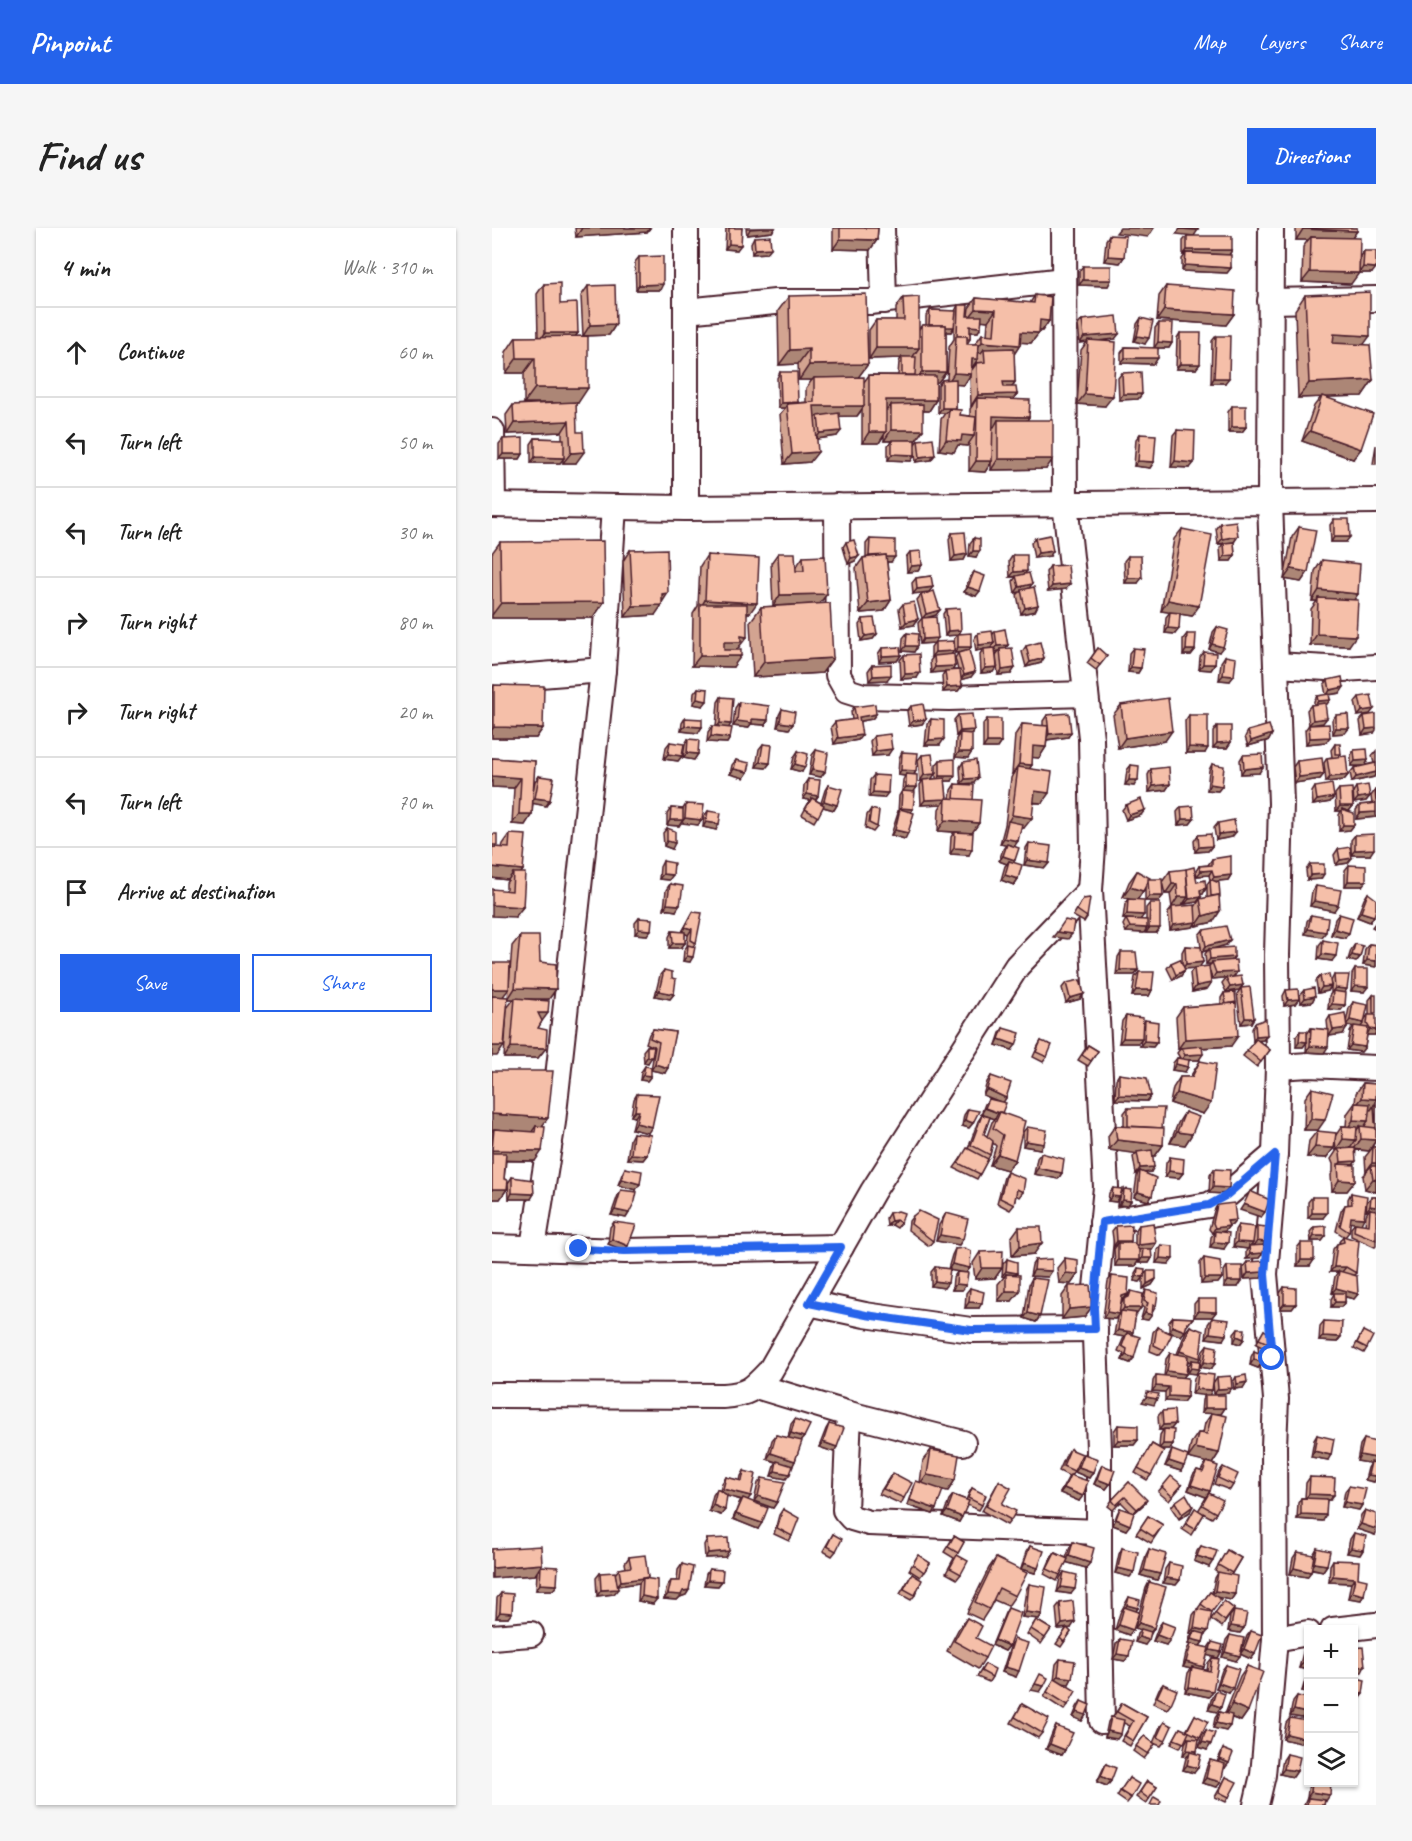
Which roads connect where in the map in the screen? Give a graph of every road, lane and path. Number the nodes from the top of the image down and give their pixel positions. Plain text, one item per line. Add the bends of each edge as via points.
1 (686, 228) edge
2 (882, 228) edge
3 (1064, 228) edge
4 (1270, 228) edge
5 (1064, 280) junction
6 (1376, 298) edge
7 (1270, 300) junction
8 (884, 301) junction
9 (686, 311) junction
10 (492, 431) edge
11 (1376, 501) edge
12 (1270, 502) junction
13 (1065, 503) junction
14 (493, 505) edge
15 (837, 506) junction
16 (615, 507) junction
17 (686, 508) junction
18 (1277, 665) junction
19 (1376, 667) edge
20 (603, 670) junction
21 (492, 679) edge
22 (1086, 694) junction
23 (1090, 890) junction
24 (1278, 1067) junction
25 (1376, 1068) edge
26 (1275, 1154) junction
27 (1102, 1222) junction
28 (492, 1247) edge
29 (533, 1247) junction
30 (841, 1247) junction
31 (809, 1303) junction
32 (1095, 1329) junction
33 (756, 1386) junction
34 (492, 1395) edge
35 (849, 1414) junction
36 (963, 1443) dead end
37 (1099, 1532) junction
38 (1376, 1624) edge
39 (1358, 1626) edge
40 (531, 1634) dead end
41 (1304, 1635) edge
42 (492, 1637) edge
43 (1275, 1639) junction
44 (1102, 1721) dead end
45 (1256, 1805) edge

1 - 9 street
2 - 8 street
3 - 5 street
4 - 7 street
5 - 8 street
5 - 13 street
6 - 7 street
7 - 12 street
8 - 9 street via 775,302
9 - 17 street
10 - 14 street
11 - 12 street
12 - 13 street
12 - 18 street
13 - 15 street
13 - 22 street
14 - 16 street
15 - 17 street
15 - 22 street via 838,675 847,691 863,696 949,698
16 - 17 street
16 - 20 street
18 - 19 street
18 - 24 street via 1281,803
20 - 21 street
20 - 29 street via 553,1122
22 - 23 street via 1091,738
23 - 27 street via 1106,1187
23 - 30 street via 1017,966
24 - 25 street
24 - 26 street
26 - 27 street via 1227,1195 1209,1205
26 - 43 street via 1265,1274 1276,1399
27 - 32 street
28 - 29 street
29 - 30 street via 625,1251
30 - 31 street
31 - 32 street via 971,1330
31 - 33 street via 770,1371
32 - 37 street
33 - 34 street via 742,1394 723,1396
33 - 35 street
35 - 36 street
35 - 37 street via 845,1510 852,1518 868,1523
37 - 44 street
38 - 39 street
40 - 42 street
41 - 43 street
43 - 45 street via 1263,1775

